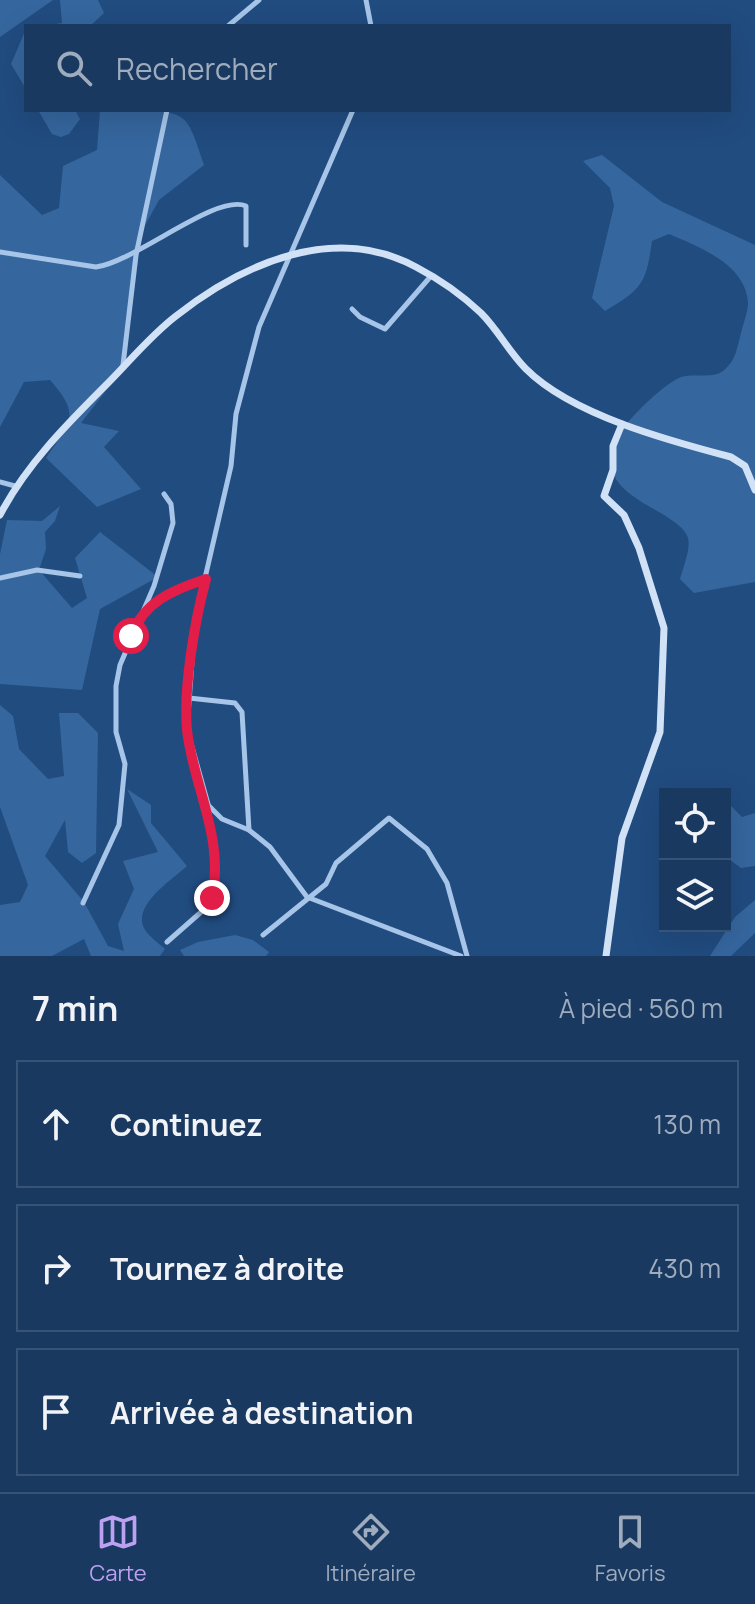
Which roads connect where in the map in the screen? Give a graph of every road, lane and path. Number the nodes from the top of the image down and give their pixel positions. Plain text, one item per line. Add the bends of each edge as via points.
1 (259, 0) edge
2 (366, 0) edge
3 (230, 24) edge
4 (371, 24) edge
5 (167, 112) edge
6 (352, 112) edge
7 (246, 245) dead end
8 (0, 252) edge
9 (136, 255) junction
10 (288, 258) junction
11 (431, 276) junction
12 (352, 309) dead end
13 (123, 368) junction
14 (622, 424) junction
15 (0, 482) edge
16 (15, 486) junction
17 (755, 490) edge
18 (164, 494) dead end
19 (0, 515) edge
20 (80, 576) dead end
21 (0, 578) edge
22 (206, 579) junction
23 (138, 616) junction
24 (189, 698) junction
25 (208, 804) junction
26 (249, 830) junction
27 (307, 897) junction
28 (83, 903) dead end
29 (263, 935) dead end
30 (167, 942) dead end
31 (461, 956) edge
32 (467, 956) edge
33 (606, 956) edge

1 - 3 street
2 - 4 street
5 - 9 street
6 - 10 street
7 - 9 street via 246,206 241,204 209,210
8 - 9 street via 96,267
9 - 13 street
10 - 11 street via 314,249 358,247
10 - 13 street via 217,288 174,317
10 - 22 street via 246,373
11 - 12 street via 385,329
11 - 14 street via 481,313 539,379
13 - 16 street
14 - 17 street via 731,457 745,466
14 - 33 street via 604,496 624,515 661,609 663,701 656,746 622,838
15 - 16 street
16 - 19 street
18 - 23 street via 174,518 157,578
20 - 21 street via 37,570
22 - 23 street via 164,596
22 - 24 street via 195,621
23 - 28 street via 116,686 116,732 125,764 119,825
24 - 25 street via 187,729
24 - 26 street via 235,703 242,712
25 - 26 street via 222,819
25 - 30 street via 212,898
26 - 27 street via 270,847
27 - 29 street
27 - 31 street
27 - 32 street via 326,884 336,863 389,818 434,860 447,883

